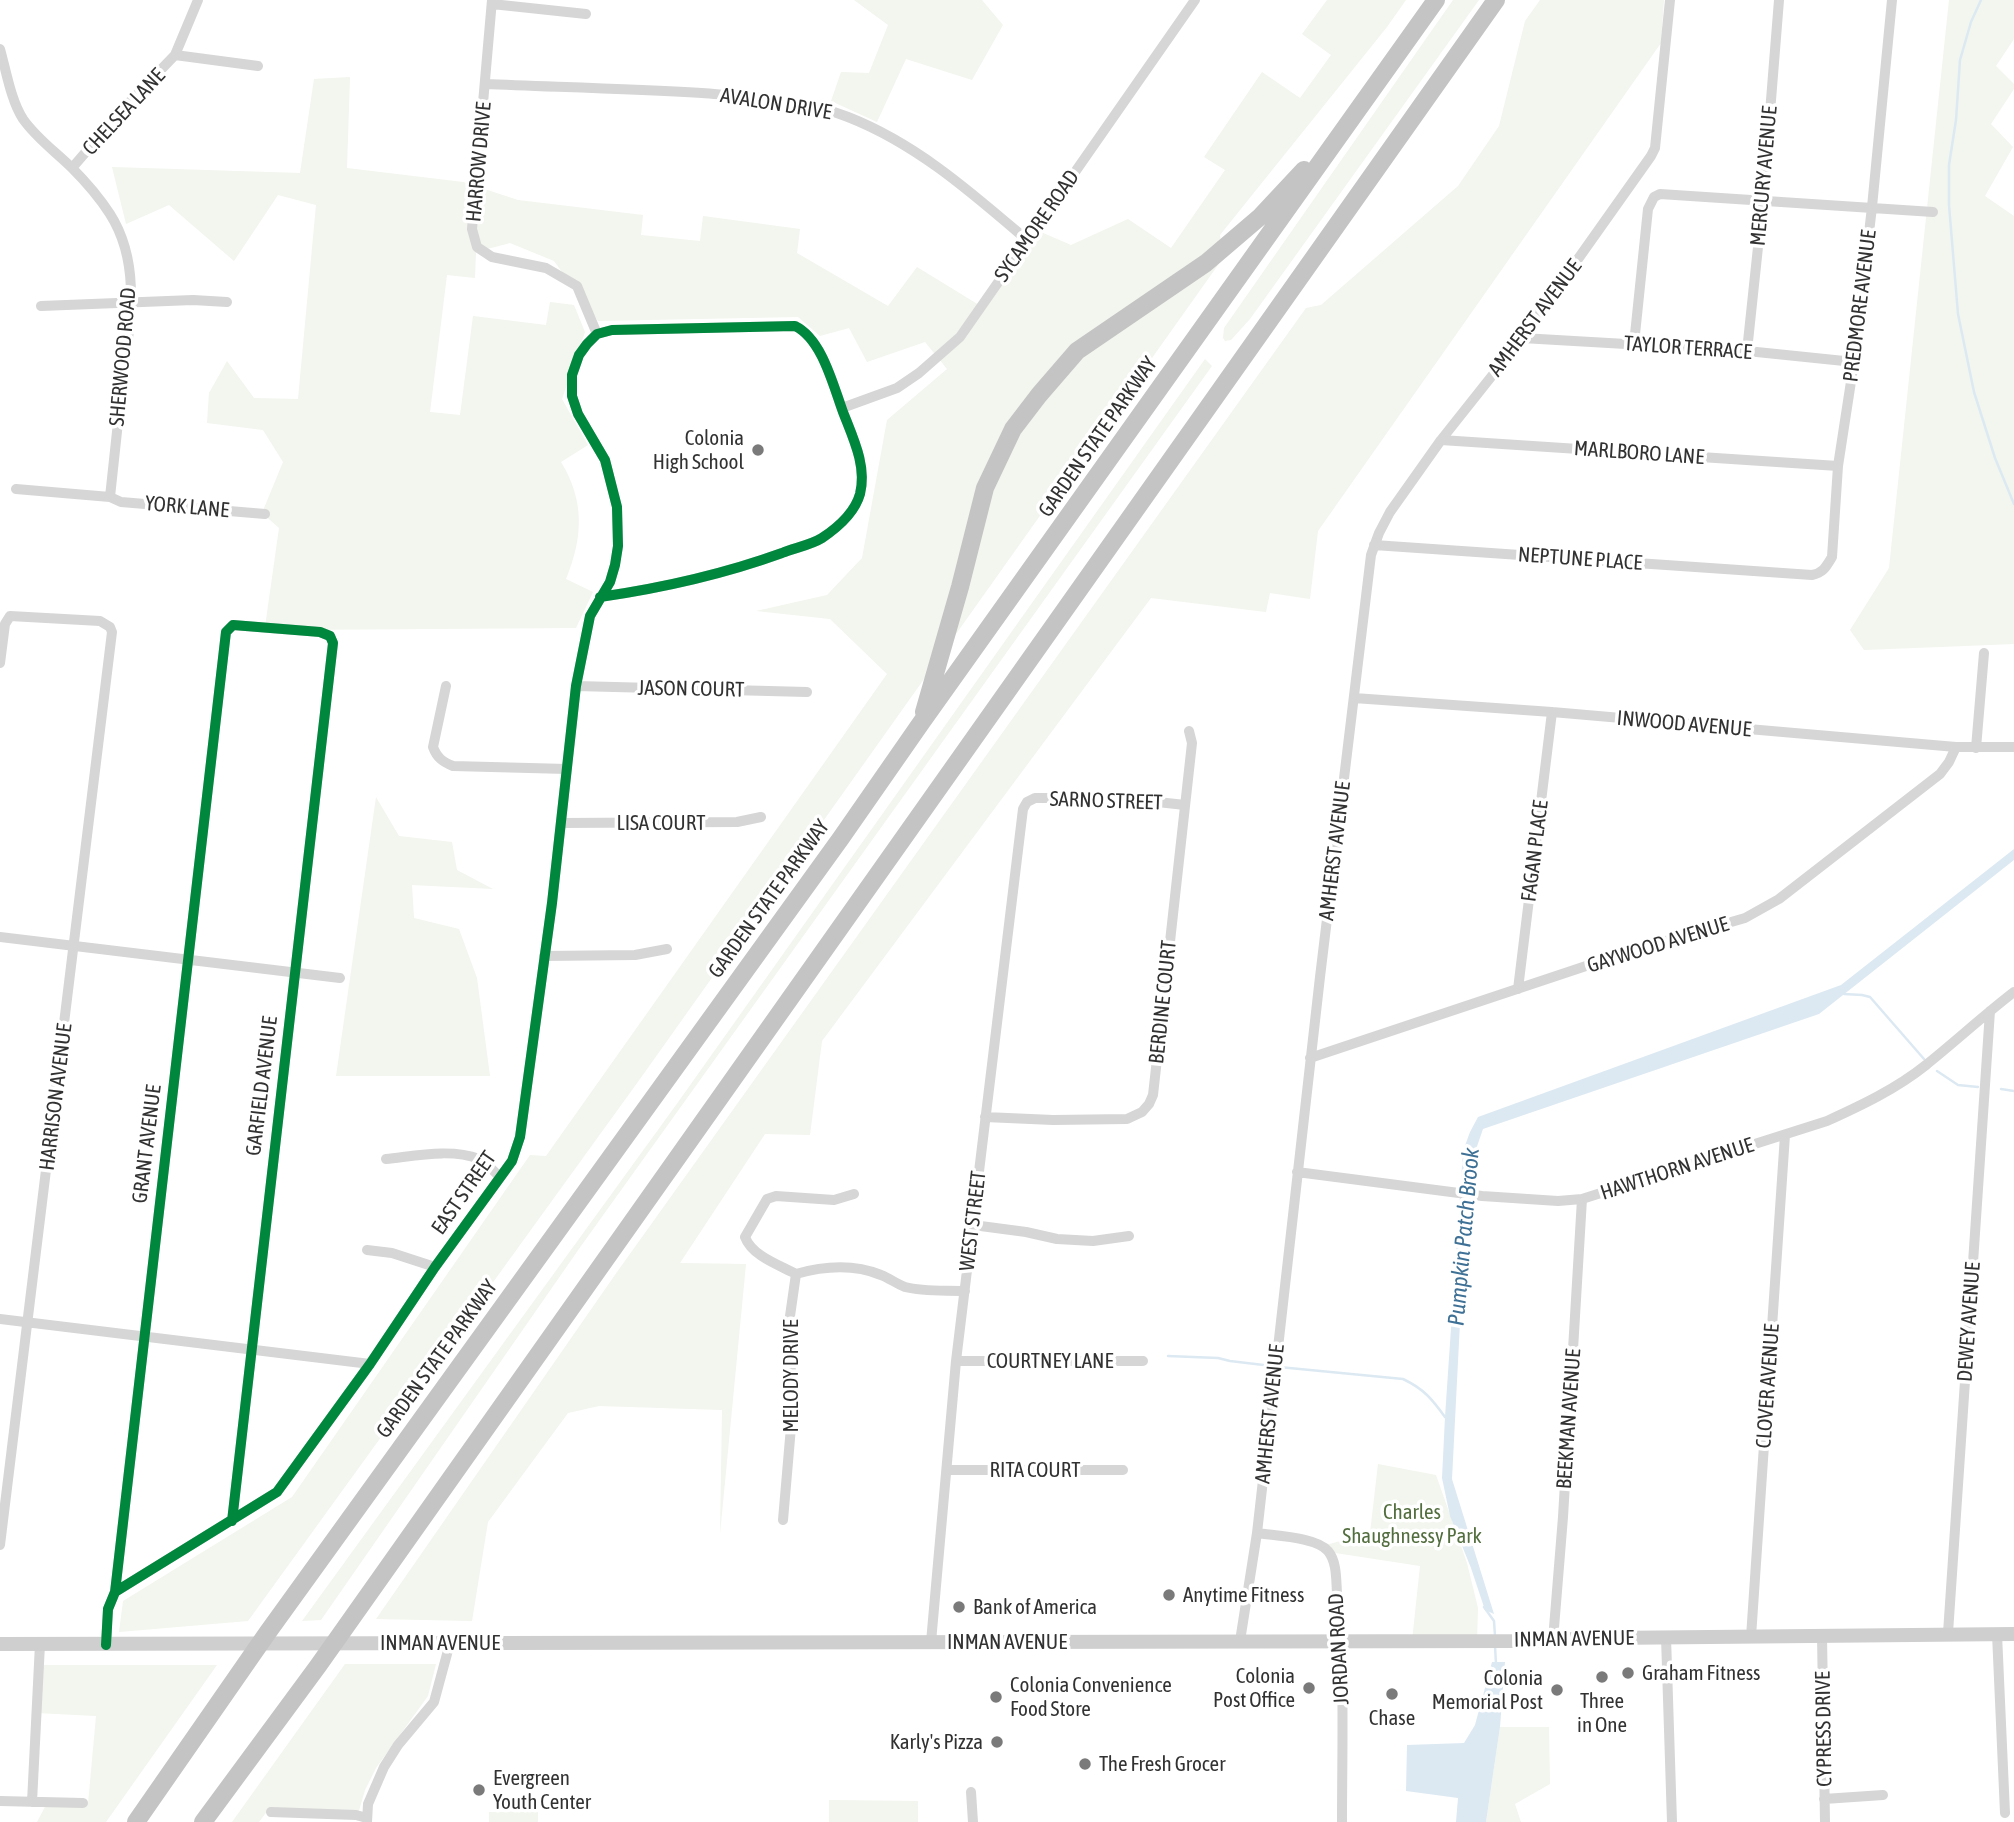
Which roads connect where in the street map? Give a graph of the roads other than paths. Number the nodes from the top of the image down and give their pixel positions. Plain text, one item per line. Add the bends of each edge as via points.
1 (198, 0) edge
2 (1195, 0) edge
3 (1436, 0) edge
4 (1496, 0) edge
5 (1670, 0) edge
6 (1779, 0) edge
7 (1892, 0) edge
8 (492, 2) edge
9 (586, 14) dead end
10 (0, 49) edge
11 (176, 55) junction
12 (258, 66) dead end
13 (485, 84) junction
14 (1350, 122) junction
15 (72, 168) junction
16 (1763, 200) junction
17 (1872, 207) junction
18 (1933, 212) dead end
19 (1027, 240) junction
20 (132, 302) junction
21 (228, 302) dead end
22 (41, 306) dead end
23 (597, 334) junction
24 (1522, 338) junction
25 (1634, 344) junction
26 (1747, 351) junction
27 (1854, 362) junction
28 (842, 408) junction
29 (1440, 440) junction
30 (1838, 466) junction
31 (16, 489) dead end
32 (110, 496) junction
33 (265, 514) dead end
34 (1374, 545) junction
35 (1786, 573) joint
36 (600, 597) junction
37 (225, 647) joint
38 (1983, 653) dead end
39 (0, 663) edge
40 (446, 686) dead end
41 (576, 686) junction
42 (807, 692) dead end
43 (1354, 698) junction
44 (1552, 712) junction
45 (921, 723) junction
46 (1189, 731) dead end
47 (1956, 747) junction
48 (2014, 747) edge
49 (1976, 748) junction
50 (567, 769) junction
51 (1027, 802) joint
52 (1185, 805) junction
53 (761, 817) dead end
54 (561, 823) junction
55 (0, 937) edge
56 (74, 946) junction
57 (667, 949) dead end
58 (544, 956) junction
59 (188, 960) junction
60 (295, 973) junction
61 (340, 978) dead end
62 (1518, 989) junction
63 (2014, 992) edge
64 (1990, 1011) junction
65 (1310, 1058) junction
66 (985, 1117) junction
67 (1785, 1135) junction
68 (386, 1159) dead end
69 (1297, 1172) junction
70 (499, 1177) junction
71 (853, 1194) dead end
72 (1582, 1199) junction
73 (973, 1225) junction
74 (1129, 1236) dead end
75 (367, 1250) dead end
76 (435, 1267) junction
77 (796, 1274) junction
78 (965, 1292) junction
79 (0, 1319) edge
80 (28, 1322) junction
81 (143, 1336) junction
82 (251, 1349) junction
83 (1143, 1361) dead end
84 (956, 1362) junction
85 (370, 1364) junction
86 (947, 1470) junction
87 (1123, 1470) dead end
88 (783, 1520) dead end
89 (232, 1521) junction
90 (1257, 1533) junction
91 (0, 1545) edge
92 (115, 1592) junction
93 (1948, 1633) junction
94 (1997, 1634) junction
95 (2014, 1634) edge
96 (1822, 1635) junction
97 (1667, 1637) junction
98 (1751, 1637) junction
99 (1553, 1640) junction
100 (931, 1642) junction
101 (1240, 1642) junction
102 (1342, 1642) junction
103 (450, 1643) junction
104 (0, 1644) edge
105 (40, 1644) junction
106 (106, 1644) junction
107 (971, 1792) dead end
108 (1883, 1795) dead end
109 (1824, 1799) junction
110 (0, 1801) edge
111 (32, 1802) junction
112 (83, 1803) dead end
113 (271, 1812) dead end
114 (2005, 1813) dead end
115 (367, 1820) edge
116 (136, 1822) edge
117 (203, 1822) edge
118 (973, 1822) edge
119 (1342, 1822) edge
120 (1672, 1822) edge
121 (1825, 1822) edge

1 - 11 street
2 - 19 street, SYCAMORE ROAD
3 - 14 highway, GARDEN STATE PARKWAY
4 - 117 highway via 318,1666
5 - 24 street, AMHERST AVENUE via 1655,148
6 - 16 street, MERCURY AVENUE
7 - 17 street, PREDMORE AVENUE
8 - 9 street
8 - 13 street, HARROW DRIVE
10 - 15 street, SHERWOOD ROAD via 22,118
11 - 12 street, CHELSEA LANE
11 - 15 street, CHELSEA LANE
13 - 19 street, AVALON DRIVE via 667,91 816,107 848,117 923,157
13 - 23 street, HARROW DRIVE via 472,229 477,247 492,257 546,268 564,277 576,286
14 - 45 highway, GARDEN STATE PARKWAY
14 - 45 highway via 1261,216 1206,263 1077,352 1013,429 985,488
15 - 20 street, SHERWOOD ROAD via 110,214 121,235 128,254
16 - 17 street
16 - 25 street via 1668,193 1654,197 1648,209
16 - 26 street, MERCURY AVENUE
17 - 18 street
17 - 27 street, PREDMORE AVENUE
19 - 28 street, SYCAMORE ROAD via 960,337 897,388
20 - 21 street
20 - 22 street
20 - 32 street, SHERWOOD ROAD
23 - 28 street via 795,326 817,345
23 - 36 street, EAST STREET via 579,355 572,375 572,396 605,460 617,507 615,565
24 - 25 street, TAYLOR TERRACE
24 - 29 street, AMHERST AVENUE
25 - 26 street, TAYLOR TERRACE
26 - 27 street, TAYLOR TERRACE
27 - 30 street, PREDMORE AVENUE
28 - 36 street via 862,471 859,496 838,526 820,540 749,565
29 - 30 street, MARLBORO LANE
29 - 34 street, AMHERST AVENUE via 1390,512
30 - 35 street, PREDMORE AVENUE via 1832,557 1819,573
31 - 32 street, YORK LANE
32 - 33 street, YORK LANE via 121,502
34 - 35 street, NEPTUNE PLACE
34 - 43 street, AMHERST AVENUE
36 - 41 street, EAST STREET via 590,616
37 - 59 street, GRANT AVENUE
37 - 60 street, GARFIELD AVENUE via 226,632 233,625 320,632 332,639
38 - 49 street
39 - 56 street, HARRISON AVENUE via 6,619 16,615 100,621 112,632
40 - 50 street via 433,747 436,756 453,766
41 - 42 street, JASON COURT
41 - 50 street, EAST STREET
43 - 44 street, INWOOD AVENUE
43 - 65 street, AMHERST AVENUE
44 - 47 street, INWOOD AVENUE
44 - 62 street, FAGAN PLACE
45 - 116 highway, GARDEN STATE PARKWAY
46 - 52 street, BERDINE COURT via 1192,743
47 - 49 street, INWOOD AVENUE
47 - 62 street, GAYWOOD AVENUE via 1940,774 1760,911
48 - 49 street, INWOOD AVENUE
50 - 54 street, EAST STREET
51 - 52 street, SARNO STREET via 1101,799
51 - 66 street, WEST STREET via 1021,818
52 - 66 street, BERDINE COURT via 1149,1104 1127,1118
53 - 54 street, LISA COURT via 737,822
54 - 58 street, EAST STREET
55 - 56 street
56 - 59 street
56 - 80 street, HARRISON AVENUE
57 - 58 street via 635,955
58 - 70 street, EAST STREET via 520,1138 512,1161
59 - 60 street
59 - 81 street, GRANT AVENUE
60 - 61 street
60 - 82 street, GARFIELD AVENUE
62 - 65 street, GAYWOOD AVENUE
63 - 64 street, HAWTHORN AVENUE
64 - 67 street, HAWTHORN AVENUE via 1894,1087 1827,1121
64 - 93 street, DEWEY AVENUE
65 - 69 street, AMHERST AVENUE
66 - 73 street, WEST STREET
67 - 72 street, HAWTHORN AVENUE
67 - 98 street, CLOVER AVENUE
68 - 70 street via 442,1153 465,1156 488,1165
69 - 72 street, HAWTHORN AVENUE via 1482,1196
69 - 90 street, AMHERST AVENUE
70 - 76 street, EAST STREET
71 - 77 street via 834,1199 766,1199 745,1237 755,1251
72 - 99 street, BEEKMAN AVENUE
73 - 74 street via 1057,1239
73 - 78 street, WEST STREET
75 - 76 street
76 - 85 street, EAST STREET
77 - 78 street via 817,1268 849,1268 883,1275 902,1286
77 - 88 street, MELODY DRIVE via 788,1330 794,1392
78 - 84 street, WEST STREET
79 - 80 street
80 - 81 street
80 - 91 street, HARRISON AVENUE
81 - 82 street
81 - 92 street, GRANT AVENUE
82 - 85 street
82 - 89 street, GARFIELD AVENUE
83 - 84 street, COURTNEY LANE
84 - 86 street, WEST STREET
85 - 89 street, EAST STREET via 276,1493
86 - 87 street, RITA COURT
86 - 100 street, WEST STREET
89 - 92 street, EAST STREET
90 - 101 street, AMHERST AVENUE
90 - 102 street, JORDAN ROAD via 1308,1541 1329,1552
92 - 106 street, GRANT AVENUE via 108,1609
93 - 94 main road, INMAN AVENUE
93 - 96 main road, INMAN AVENUE
94 - 95 main road, INMAN AVENUE
94 - 114 street
96 - 98 main road, INMAN AVENUE
96 - 109 street, CYPRESS DRIVE
97 - 98 main road, INMAN AVENUE
97 - 99 main road, INMAN AVENUE
97 - 120 street
99 - 102 main road, INMAN AVENUE
100 - 101 main road, INMAN AVENUE
100 - 103 main road, INMAN AVENUE
101 - 102 main road, INMAN AVENUE
102 - 119 street, JORDAN ROAD
103 - 106 main road, INMAN AVENUE
103 - 115 street via 434,1702 384,1767 368,1804
104 - 105 main road, INMAN AVENUE
105 - 106 main road, INMAN AVENUE
105 - 111 street
107 - 118 street
108 - 109 street
109 - 121 street, CYPRESS DRIVE
110 - 111 street
111 - 112 street
113 - 115 street via 356,1815

